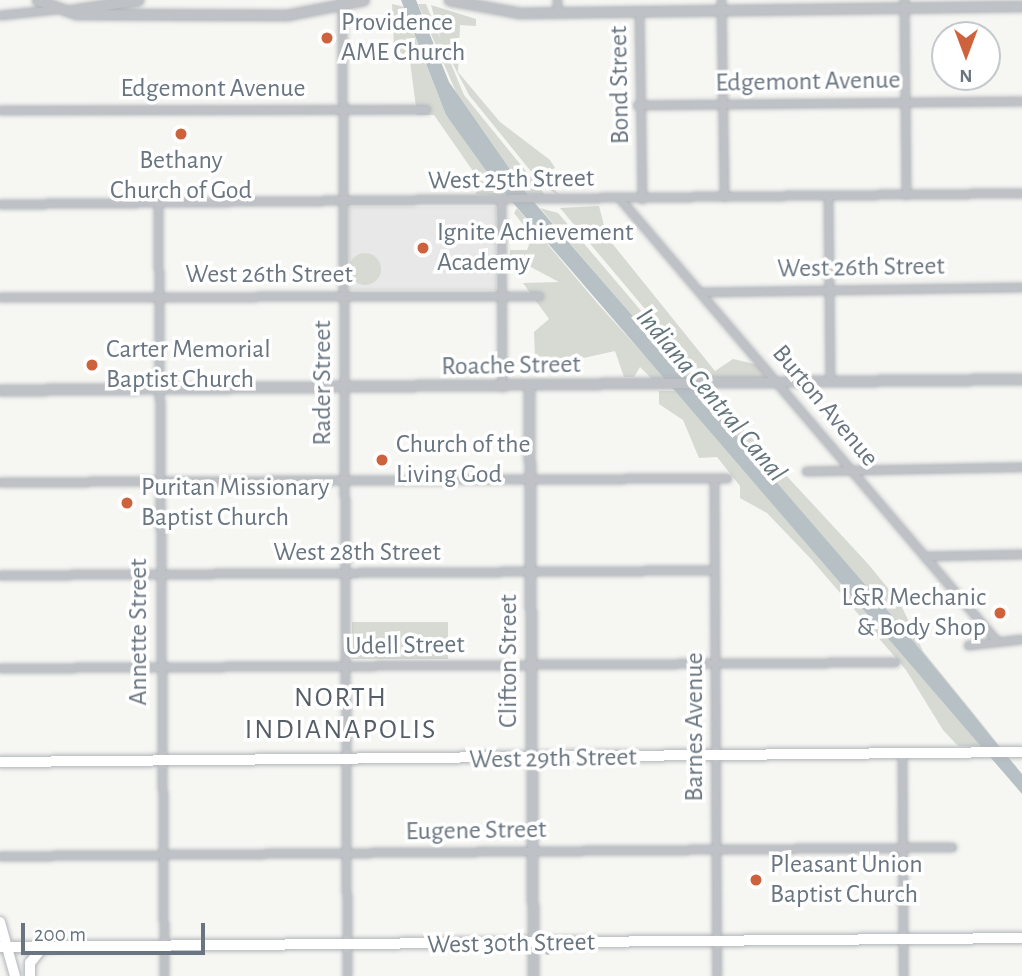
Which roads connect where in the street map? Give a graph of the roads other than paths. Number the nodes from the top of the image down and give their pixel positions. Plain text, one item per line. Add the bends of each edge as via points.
1 (37, 0) edge
2 (138, 0) edge
3 (364, 0) edge
4 (449, 0) edge
5 (557, 0) edge
6 (342, 3) edge
7 (479, 4) edge
8 (904, 4) edge
9 (721, 5) edge
10 (1022, 6) edge
11 (57, 9) junction
12 (72, 10) junction
13 (639, 11) junction
14 (557, 13) junction
15 (0, 15) edge
16 (1022, 101) edge
17 (905, 102) junction
18 (722, 104) junction
19 (639, 105) junction
20 (426, 109) dead end
21 (0, 110) edge
22 (342, 110) junction
23 (1022, 193) edge
24 (828, 195) junction
25 (906, 195) junction
26 (724, 197) junction
27 (642, 199) junction
28 (621, 200) junction
29 (503, 202) junction
30 (158, 203) junction
31 (343, 203) junction
32 (0, 204) edge
33 (1022, 287) edge
34 (829, 289) junction
35 (701, 292) junction
36 (343, 296) junction
37 (501, 296) junction
38 (539, 296) dead end
39 (0, 297) edge
40 (158, 297) junction
41 (1022, 379) edge
42 (830, 382) junction
43 (778, 383) junction
44 (502, 387) junction
45 (529, 387) junction
46 (159, 388) junction
47 (344, 389) junction
48 (0, 390) edge
49 (1022, 467) edge
50 (852, 470) junction
51 (806, 471) dead end
52 (714, 478) junction
53 (727, 478) dead end
54 (529, 480) junction
55 (0, 482) edge
56 (159, 482) junction
57 (345, 482) junction
58 (1022, 554) edge
59 (924, 556) junction
60 (714, 570) junction
61 (529, 572) junction
62 (0, 575) edge
63 (160, 575) junction
64 (345, 575) junction
65 (1022, 639) edge
66 (996, 640) junction
67 (968, 645) dead end
68 (895, 662) dead end
69 (716, 664) junction
70 (530, 666) junction
71 (0, 668) edge
72 (160, 668) junction
73 (346, 668) junction
74 (1022, 752) edge
75 (902, 754) junction
76 (716, 757) junction
77 (531, 760) junction
78 (161, 761) junction
79 (346, 761) junction
80 (0, 762) edge
81 (952, 847) dead end
82 (902, 848) junction
83 (717, 849) junction
84 (532, 851) junction
85 (347, 854) junction
86 (162, 855) junction
87 (0, 856) edge
88 (0, 922) edge
89 (546, 935) dead end
90 (1022, 938) edge
91 (903, 940) junction
92 (717, 942) junction
93 (533, 944) junction
94 (347, 946) junction
95 (5, 947) edge
96 (43, 947) junction
97 (164, 947) junction
98 (547, 952) dead end
99 (15, 976) edge
100 (28, 976) edge
101 (164, 976) edge
102 (348, 976) edge
103 (533, 976) edge
104 (718, 976) edge
105 (903, 976) edge

1 - 11 street
2 - 12 street
3 - 6 street
4 - 7 street
5 - 14 street
6 - 12 street via 287,15
6 - 22 street, Rader Street
7 - 14 street
8 - 9 street
8 - 10 street
8 - 17 street
9 - 13 street
9 - 18 street
11 - 12 street
11 - 15 street
13 - 14 street
13 - 19 street, Bond Street
16 - 17 street, Edgemont Avenue
17 - 18 street, Edgemont Avenue
17 - 25 street
18 - 19 street, Edgemont Avenue
18 - 26 street
19 - 27 street, Bond Street
20 - 22 street, Edgemont Avenue
21 - 22 street, Edgemont Avenue
22 - 31 street, Rader Street
23 - 25 street, West 25th Street
24 - 25 street, West 25th Street
24 - 26 street, West 25th Street
24 - 34 street
26 - 27 street, West 25th Street
27 - 28 street, West 25th Street
28 - 29 street, West 25th Street
28 - 35 street, Burton Avenue
29 - 31 street, West 25th Street
29 - 37 street
30 - 31 street, West 25th Street
30 - 32 street, West 25th Street
30 - 40 street, Annette Street
31 - 36 street, Rader Street
33 - 34 street, West 26th Street
34 - 35 street, West 26th Street
34 - 42 street
35 - 43 street, Burton Avenue
36 - 37 street, West 26th Street
36 - 40 street, West 26th Street
36 - 47 street, Rader Street
37 - 38 street, West 26th Street
37 - 44 street
39 - 40 street, West 26th Street
40 - 46 street, Annette Street
41 - 42 street, Roache Street
42 - 43 street, Roache Street
43 - 45 street, Roache Street
43 - 50 street, Burton Avenue
44 - 45 street, Roache Street
44 - 47 street, Roache Street
45 - 54 street, Clifton Street
46 - 47 street, Roache Street
46 - 48 street, Roache Street
46 - 56 street, Annette Street
47 - 57 street, Rader Street
49 - 50 street
50 - 51 street
50 - 59 street, Burton Avenue
52 - 53 street
52 - 54 street
52 - 60 street, Barnes Avenue
54 - 57 street
54 - 61 street, Clifton Street
55 - 56 street
56 - 57 street
56 - 63 street, Annette Street
57 - 64 street, Rader Street
58 - 59 street
59 - 66 street, Burton Avenue
60 - 61 street, West 28th Street
60 - 69 street, Barnes Avenue
61 - 64 street, West 28th Street
61 - 70 street, Clifton Street
62 - 63 street, West 28th Street
63 - 64 street, West 28th Street
63 - 72 street, Annette Street
64 - 73 street, Rader Street
65 - 66 street
66 - 67 street
68 - 69 street, Udell Street
69 - 70 street, Udell Street
69 - 76 street, Barnes Avenue
70 - 73 street, Udell Street
70 - 77 street, Clifton Street
71 - 72 street, Udell Street
72 - 73 street, Udell Street
72 - 78 street, Annette Street
73 - 79 street, Rader Street
74 - 75 main road, West 29th Street
75 - 76 main road, West 29th Street
75 - 82 street
76 - 77 main road, West 29th Street
76 - 83 street, Barnes Avenue
77 - 79 main road, West 29th Street
77 - 84 street, Clifton Street
78 - 79 main road, West 29th Street
78 - 80 main road, West 29th Street
78 - 86 street, Annette Street
79 - 85 street, Rader Street
81 - 82 street, Eugene Street
82 - 83 street, Eugene Street
82 - 91 street
83 - 84 street, Eugene Street
83 - 92 street, Barnes Avenue
84 - 85 street, Eugene Street
84 - 93 street, Clifton Street
85 - 86 street, Eugene Street
85 - 94 street, Rader Street
86 - 87 street, Eugene Street
86 - 97 street, Annette Street
88 - 95 main road
89 - 98 street, bridge
90 - 91 main road, West 30th Street
91 - 92 main road, West 30th Street
91 - 105 street
92 - 93 main road, West 30th Street
92 - 104 street, Barnes Avenue
93 - 94 main road, West 30th Street
93 - 103 street, Clifton Street
94 - 97 main road, West 30th Street
94 - 102 street, Rader Street
95 - 96 main road, West 30th Street
95 - 99 main road
95 - 100 main road
96 - 97 main road, West 30th Street
96 - 100 main road via 30,963
97 - 101 street, Annette Street

